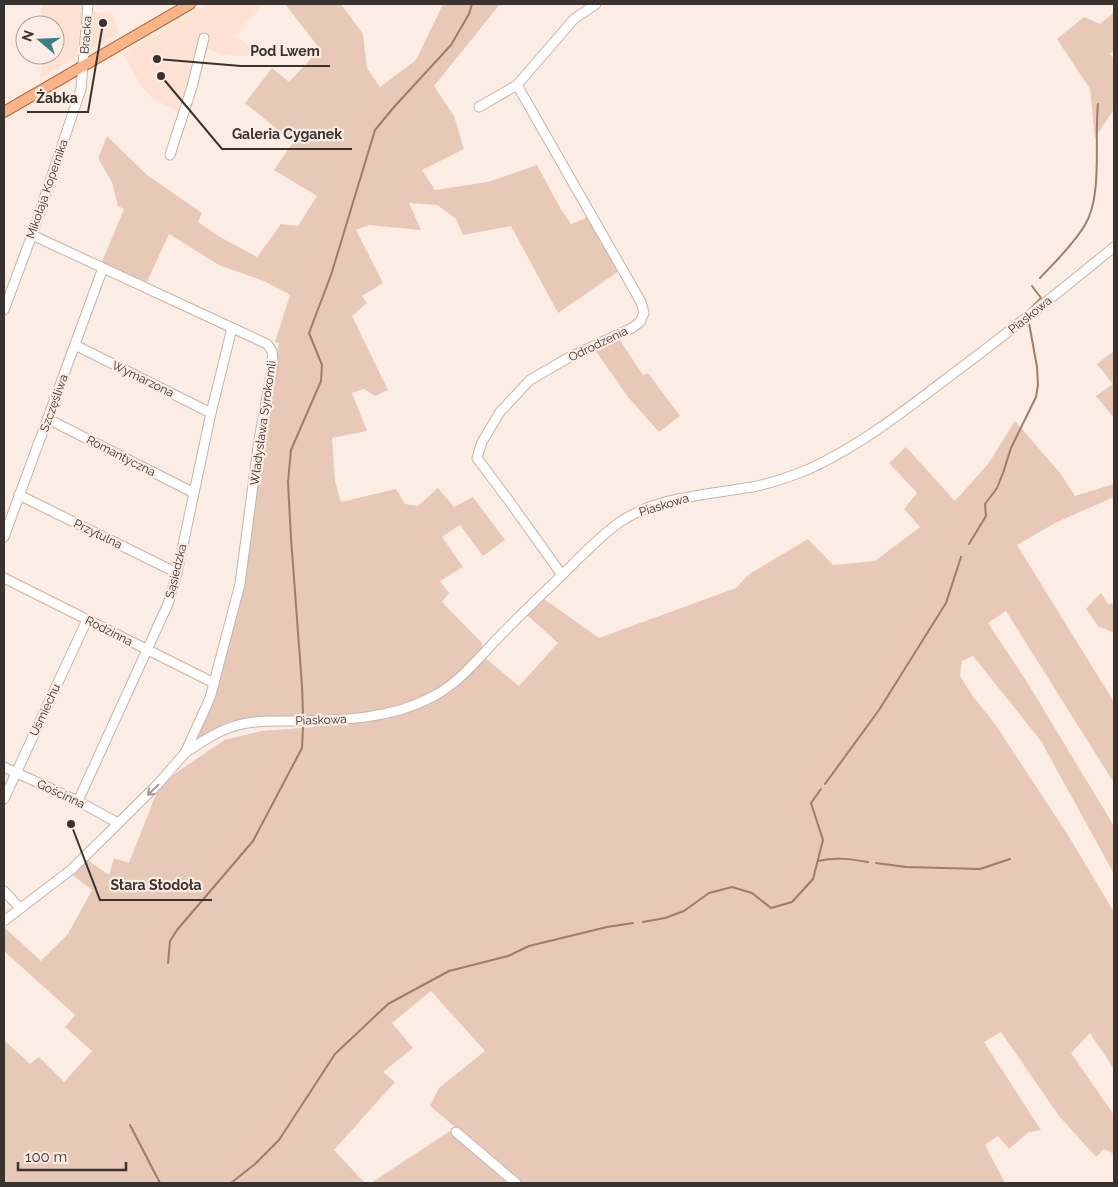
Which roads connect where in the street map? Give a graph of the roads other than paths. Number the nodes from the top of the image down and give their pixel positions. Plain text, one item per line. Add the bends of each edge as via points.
1 (88, 4) edge
2 (190, 4) edge
3 (596, 4) edge
4 (204, 38) dead end
5 (83, 66) junction
6 (517, 85) junction
7 (479, 107) dead end
8 (4, 112) edge
9 (170, 154) dead end
10 (32, 235) junction
11 (1114, 247) edge
12 (103, 268) junction
13 (4, 310) edge
14 (232, 328) junction
15 (75, 345) junction
16 (211, 413) junction
17 (48, 419) junction
18 (194, 493) junction
19 (19, 495) junction
20 (4, 537) edge
21 (177, 573) junction
22 (562, 575) junction
23 (4, 578) edge
24 (87, 620) junction
25 (148, 651) junction
26 (214, 683) junction
27 (215, 735) joint
28 (185, 753) junction
29 (4, 767) edge
30 (16, 772) junction
31 (4, 799) edge
32 (78, 801) junction
33 (118, 823) junction
34 (4, 892) edge
35 (20, 908) junction
36 (4, 921) edge
37 (456, 1132) dead end
38 (516, 1183) edge

1 - 5 street, Bracka
2 - 5 main road
3 - 6 street via 574,20
4 - 9 street
5 - 8 main road
5 - 10 street, Mikołaja Kopernika via 81,89
6 - 7 street
6 - 22 street, Odrodzenia via 641,302 644,313 632,328 530,380 500,412 482,442 477,458
10 - 12 street, Władysława Syrokomli
10 - 13 street, Mikołaja Kopernika
11 - 22 street, Piaskowa via 982,353 858,443 788,478 685,498 636,513 599,539
12 - 14 street, Władysława Syrokomli
12 - 15 street, Szczęśliwa
14 - 16 street, Sąsiedzka
14 - 26 street, Władysława Syrokomli via 267,344 272,350 273,364 259,439 240,584
15 - 16 street, Wymarzona
15 - 17 street, Szczęśliwa
16 - 18 street, Sąsiedzka
17 - 18 street, Romantyczna
17 - 19 street, Szczęśliwa
18 - 21 street, Sąsiedzka
19 - 20 street, Szczęśliwa
19 - 21 street, Przytulna
21 - 25 street, Sąsiedzka
22 - 27 street, Piaskowa via 458,681 432,698 378,715 249,723
23 - 24 street, Rodzinna
24 - 25 street, Rodzinna
24 - 30 street, Uśmiechu
25 - 26 street, Rodzinna
25 - 32 street, Sąsiedzka
26 - 28 street, Władysława Syrokomli
27 - 28 street, Władysława Syrokomli
28 -> 33 street, Władysława Syrokomli via 157,786
29 - 30 street, Gościnna
30 - 31 street, Uśmiechu
30 - 32 street, Gościnna
32 - 33 street, Gościnna
33 - 35 street, Władysława Syrokomli via 72,869
34 - 35 street
35 - 36 street, Władysława Syrokomli
37 - 38 street

